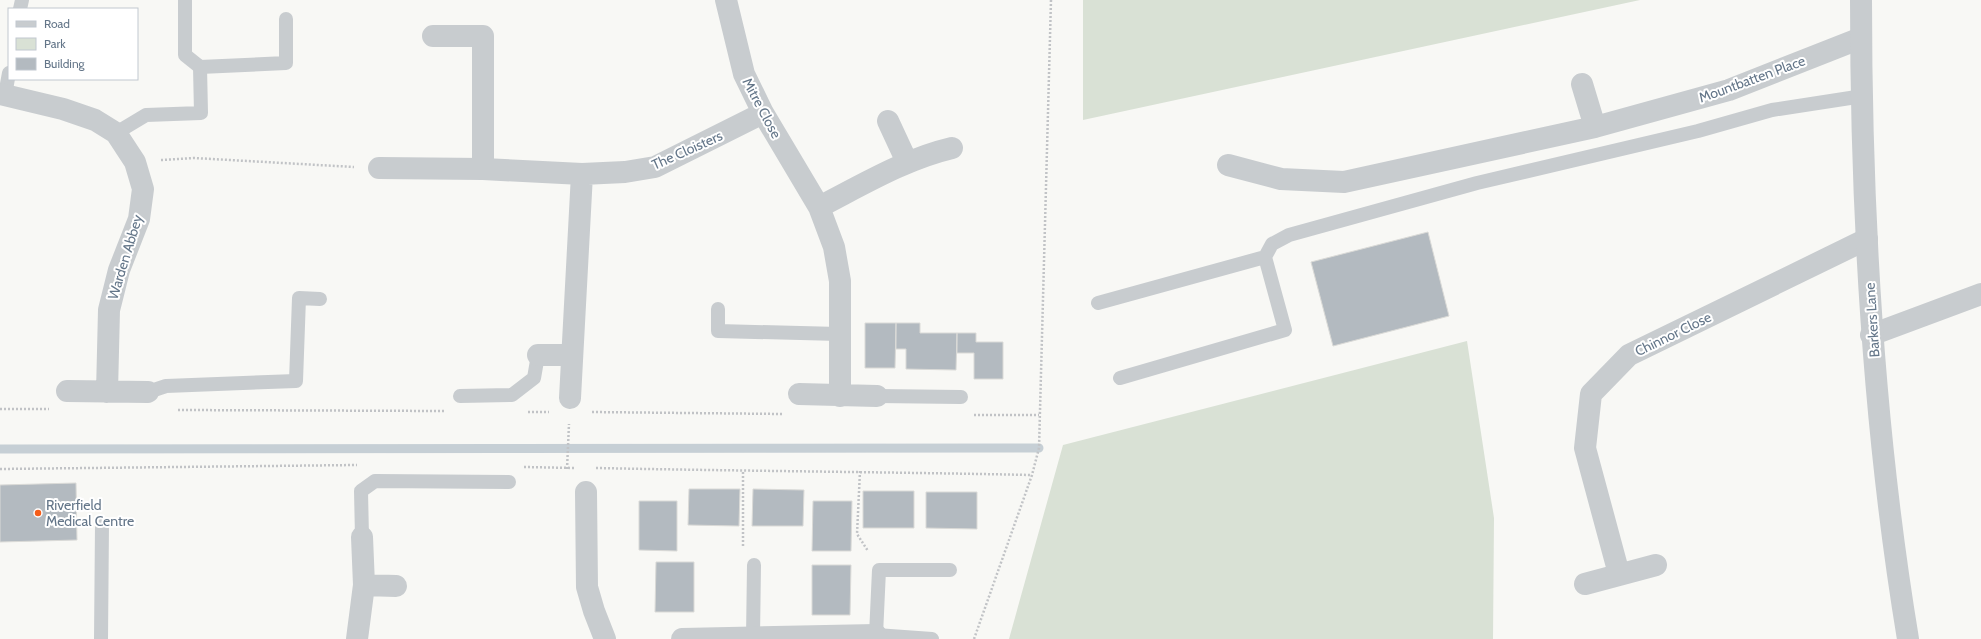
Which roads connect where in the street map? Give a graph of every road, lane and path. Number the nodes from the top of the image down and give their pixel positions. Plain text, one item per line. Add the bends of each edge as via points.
1 (185, 0) edge
2 (726, 0) edge
3 (1051, 0) edge
4 (1861, 0) edge
5 (286, 19) dead end
6 (433, 36) dead end
7 (1861, 38) junction
8 (200, 67) junction
9 (8, 76) edge
10 (1582, 84) dead end
11 (3, 94) edge
12 (1863, 96) junction
13 (763, 113) junction
14 (888, 121) dead end
15 (1595, 127) junction
16 (116, 133) junction
17 (952, 148) dead end
18 (135, 162) junction
19 (908, 162) junction
20 (1228, 165) dead end
21 (379, 168) joint
22 (483, 169) junction
23 (582, 174) junction
24 (819, 207) junction
25 (1867, 240) junction
26 (1265, 257) junction
27 (1981, 294) edge
28 (320, 299) dead end
29 (1098, 303) dead end
30 (718, 309) dead end
31 (839, 334) junction
32 (1872, 335) junction
33 (538, 355) joint
34 (572, 355) junction
35 (1120, 378) dead end
36 (67, 391) dead end
37 (106, 392) junction
38 (148, 392) joint
39 (799, 394) dead end
40 (460, 396) dead end
41 (840, 396) junction
42 (877, 396) joint
43 (961, 397) dead end
44 (570, 398) dead end
45 (570, 420) dead end
46 (566, 467) dead end
47 (743, 471) dead end
48 (860, 471) dead end
49 (509, 482) dead end
50 (586, 492) dead end
51 (102, 525) dead end
52 (362, 538) joint
53 (754, 565) joint
54 (1656, 565) dead end
55 (879, 570) junction
56 (950, 570) dead end
57 (1619, 574) junction
58 (1585, 584) dead end
59 (364, 585) junction
60 (396, 586) dead end
61 (876, 634) junction
62 (740, 637) edge
63 (101, 639) edge
64 (357, 639) edge
65 (605, 639) edge
66 (682, 639) edge
67 (932, 639) edge
68 (974, 639) edge
69 (1908, 639) edge

1 - 8 lane via 185,55
2 - 13 street, Mitre Close via 744,74
3 - 68 path via 1039,448 1032,475
4 - 7 street, Barkers Lane
5 - 8 lane via 286,62
6 - 22 street via 483,36
7 - 12 street, Barkers Lane
7 - 15 street, Mountbatten Place via 1729,90
8 - 16 lane via 201,113 146,115
9 - 11 lane
10 - 15 street
11 - 16 street, Warden Abbey via 63,108 95,120
12 - 25 street, Barkers Lane
12 - 26 lane via 1772,110 1698,131 1470,185 1289,234 1272,244
13 - 23 street, The Cloisters via 655,167 625,172
13 - 24 street, Mitre Close
14 - 19 street
15 - 20 street, Mountbatten Place via 1344,182 1281,178
16 - 18 street, Warden Abbey
17 - 19 street
18 - 21 path via 194,158
18 - 37 street, Warden Abbey via 143,190 139,219 119,270 109,310
19 - 24 street
21 - 22 street, The Cloisters
22 - 23 street, The Cloisters
23 - 34 street
24 - 31 street, Mitre Close via 834,247 840,281
25 - 32 street, Barkers Lane
25 - 57 street, Chinnor Close via 1629,355 1591,394 1585,448
26 - 29 lane
26 - 35 lane via 1285,330
27 - 32 street
28 - 38 lane via 299,298 296,381 166,386
30 - 31 lane via 718,332
31 - 41 street, Mitre Close
32 - 69 street, Barkers Lane via 1896,564
33 - 34 street
33 - 40 lane via 534,378 512,395
34 - 44 street
36 - 37 street
37 - 38 street
39 - 41 street
41 - 42 street
42 - 43 lane
45 - 46 path
47 - 53 path via 742,549
48 - 55 path via 857,534
49 - 52 lane via 375,481 360,492
50 - 65 street via 587,587
51 - 63 lane
52 - 59 street
53 - 62 lane
54 - 57 street
55 - 56 lane
55 - 61 lane
57 - 58 street
59 - 60 street
59 - 64 street
61 - 62 street
61 - 67 lane
62 - 66 street

